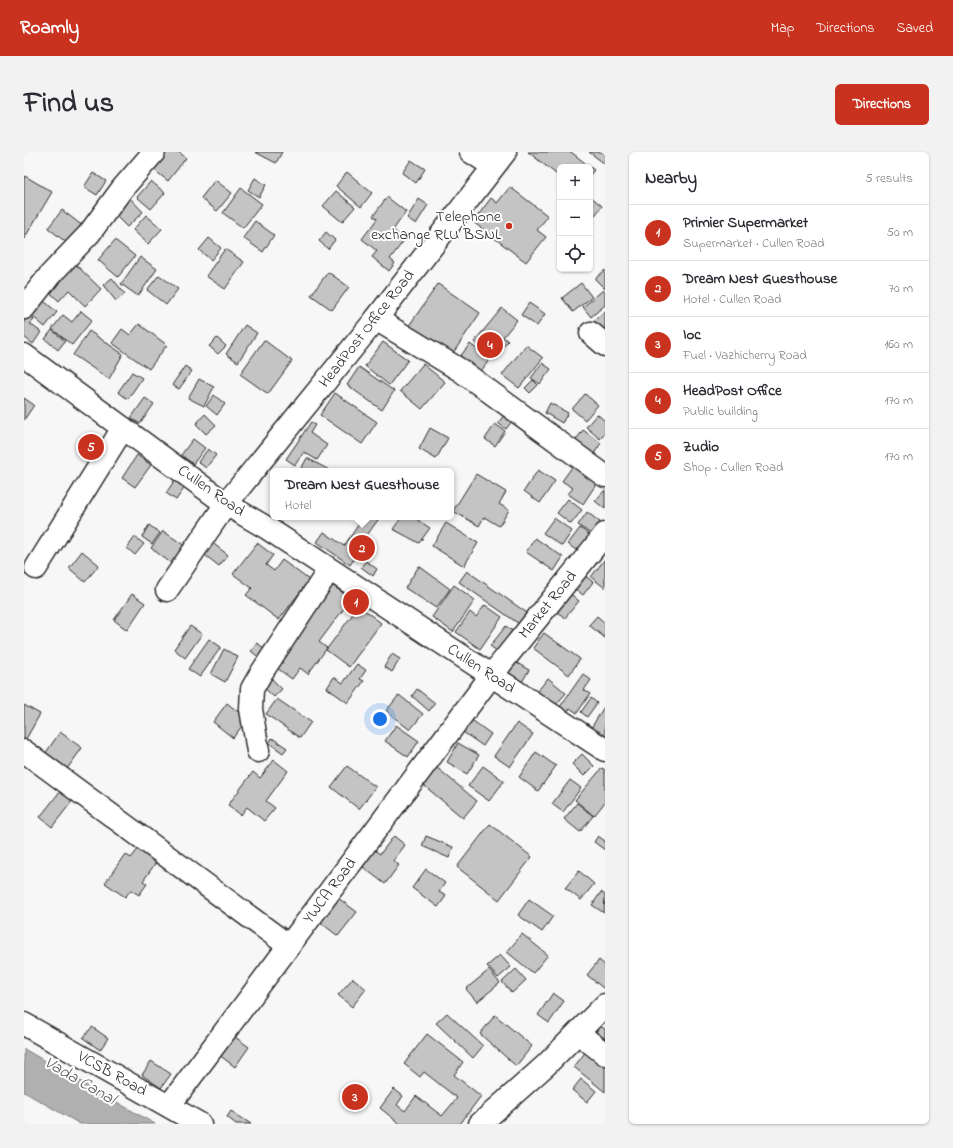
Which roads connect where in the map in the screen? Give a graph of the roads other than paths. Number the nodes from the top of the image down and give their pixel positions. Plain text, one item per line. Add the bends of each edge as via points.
1 (154, 152) edge
2 (471, 152) edge
3 (499, 159) edge
4 (24, 308) edge
5 (376, 319) junction
6 (24, 355) edge
7 (123, 428) junction
8 (605, 476) edge
9 (226, 504) junction
10 (605, 534) edge
11 (36, 568) dead end
12 (329, 570) junction
13 (167, 590) dead end
14 (491, 676) junction
15 (605, 750) edge
16 (24, 751) edge
17 (258, 751) dead end
18 (289, 946) junction
19 (605, 1005) edge
20 (24, 1024) edge
21 (578, 1032) junction
22 (605, 1054) edge
23 (169, 1106) junction
24 (200, 1124) edge
25 (480, 1124) edge

1 - 4 street via 122,189 89,234 50,275
2 - 3 street
3 - 5 street, HeadPost Office Road
5 - 8 street via 460,370
5 - 9 street, HeadPost Office Road
6 - 7 street, Cullen Road
7 - 9 street, Cullen Road
7 - 11 street
9 - 12 street, Cullen Road via 268,528
9 - 13 street, HeadPost Office Road
10 - 14 street, Market Road
12 - 14 street, Cullen Road
12 - 17 street via 252,689 251,709
14 - 15 street, Cullen Road
14 - 18 street, YWCA Road
16 - 18 street
18 - 23 street, YWCA Road
19 - 21 street
20 - 23 street, VCSB Road
21 - 22 street
21 - 25 street via 546,1065
23 - 24 street, VCSB Road

